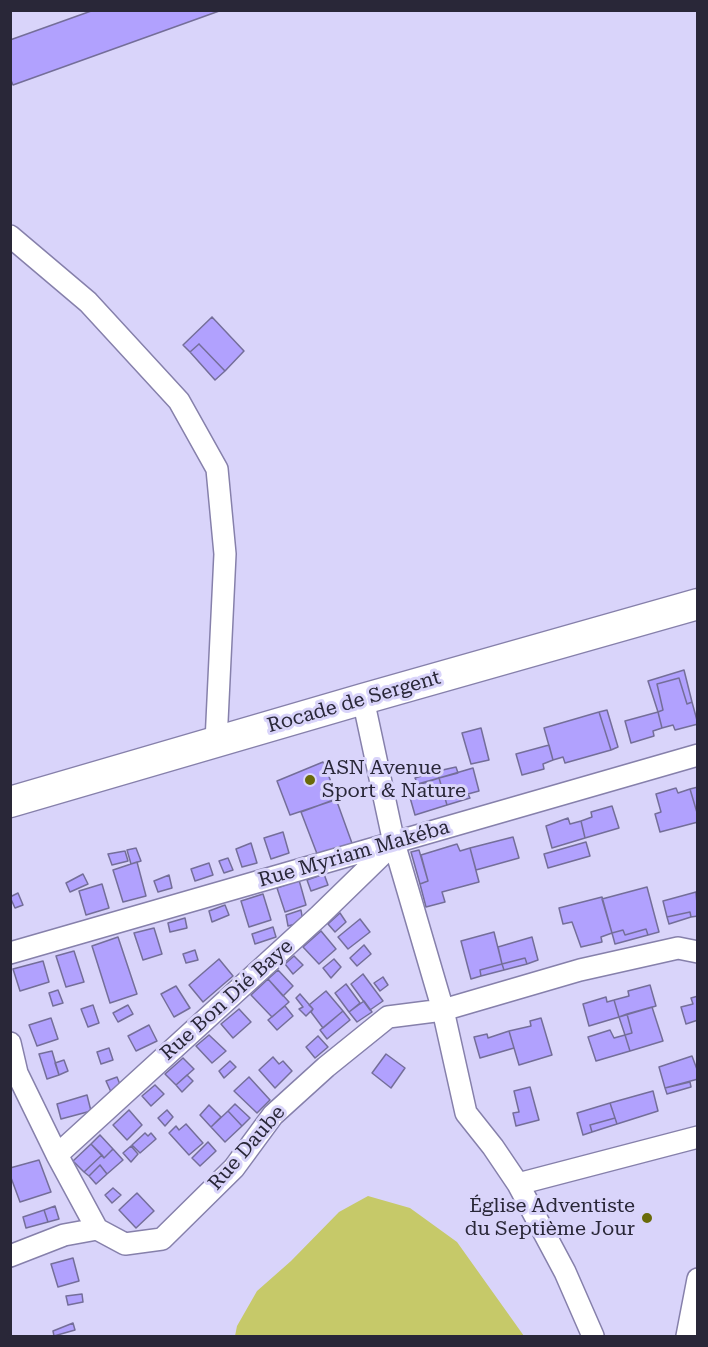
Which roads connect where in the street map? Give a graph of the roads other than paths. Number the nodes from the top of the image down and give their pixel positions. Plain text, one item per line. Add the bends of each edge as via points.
1 (10, 236) edge
2 (698, 604) edge
3 (363, 699) junction
4 (216, 742) junction
5 (698, 755) edge
6 (10, 802) edge
7 (394, 843) junction
8 (698, 952) edge
9 (10, 953) edge
10 (443, 1010) junction
11 (10, 1042) edge
12 (698, 1137) edge
13 (57, 1155) junction
14 (518, 1184) junction
15 (97, 1229) junction
16 (10, 1256) edge
17 (698, 1279) edge
18 (593, 1336) edge
19 (687, 1336) edge

1 - 4 street via 88,302 179,401 217,469 225,554
2 - 3 main road, Rocade de Sergent
3 - 4 main road, Rocade de Sergent
3 - 7 street
4 - 6 main road, Rocade de Sergent
5 - 7 street, Rue Myriam Makéba
7 - 9 street, Rue Myriam Makéba
7 - 10 street
7 - 13 street, Rue Bon Dié Baye
8 - 10 street, Rue Daube via 678,948 580,970
10 - 14 street via 465,1113
10 - 15 street, Rue Daube via 388,1017 326,1067 273,1115 234,1168 162,1239 125,1244
11 - 13 street via 17,1073
12 - 14 street
13 - 15 street
14 - 18 street via 565,1272
15 - 16 street via 64,1235
17 - 19 street

